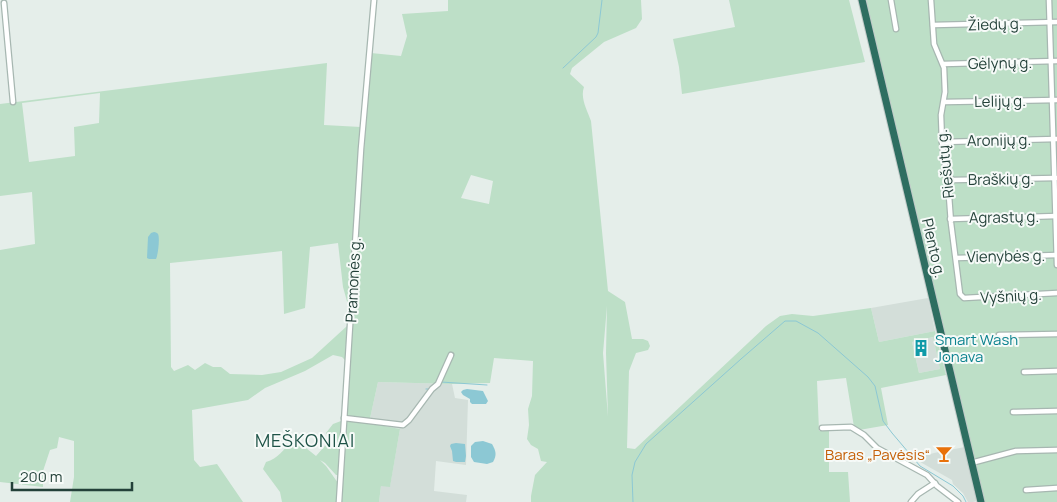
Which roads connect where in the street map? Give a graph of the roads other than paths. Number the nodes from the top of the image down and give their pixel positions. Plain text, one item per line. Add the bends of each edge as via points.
1 (374, 0) edge
2 (862, 0) edge
3 (891, 0) edge
4 (931, 0) edge
5 (1049, 0) edge
6 (4, 3) dead end
7 (1049, 22) junction
8 (1057, 22) edge
9 (933, 26) junction
10 (896, 29) dead end
11 (1050, 61) junction
12 (1057, 61) edge
13 (943, 64) junction
14 (1054, 100) edge
15 (12, 102) dead end
16 (944, 102) junction
17 (1055, 139) edge
18 (942, 142) junction
19 (946, 176) junction
20 (1056, 178) edge
21 (1056, 216) edge
22 (950, 218) junction
23 (1057, 255) edge
24 (956, 258) junction
25 (1057, 265) edge
26 (1057, 293) edge
27 (964, 298) joint
28 (1057, 334) edge
29 (999, 335) dead end
30 (451, 355) dead end
31 (1057, 371) edge
32 (1024, 372) dead end
33 (1057, 411) edge
34 (1013, 412) dead end
35 (344, 418) junction
36 (822, 428) dead end
37 (1057, 450) edge
38 (971, 463) junction
39 (935, 483) junction
40 (1057, 488) edge
41 (1026, 490) dead end
42 (340, 502) edge
43 (911, 502) edge
44 (958, 502) edge
45 (980, 502) edge

1 - 35 street, Pramonės g. via 359,174
2 - 38 highway, Plento g.
3 - 10 street
4 - 9 street, Riešutų g.
5 - 7 street
6 - 15 street
7 - 8 street, Žiedų g.
7 - 9 street, Žiedų g.
7 - 11 street
9 - 13 street, Riešutų g. via 934,44
11 - 12 street, Gėlynų g.
11 - 13 street, Gėlynų g.
11 - 14 street
13 - 16 street, Riešutų g.
14 - 16 street, Lelijų g.
14 - 17 street
16 - 18 street, Riešutų g.
17 - 18 street, Aronijų g.
17 - 20 street
18 - 19 street, Riešutų g.
19 - 20 street, Braškių g. via 954,180
19 - 22 street, Riešutų g.
20 - 21 street
21 - 22 street, Agrastų g.
21 - 23 street
22 - 24 street, Riešutų g.
23 - 24 street, Vienybės g.
23 - 25 street
24 - 27 street, Riešutų g. via 960,294
26 - 27 street, Vyšnių g.
28 - 29 street
30 - 35 street via 438,384 403,424
31 - 32 street
33 - 34 street
35 - 42 street, Pramonės g.
36 - 39 street via 854,428 877,448 918,469
37 - 38 street via 1016,451
38 - 45 highway, Plento g.
39 - 43 street
39 - 44 street
40 - 41 street

